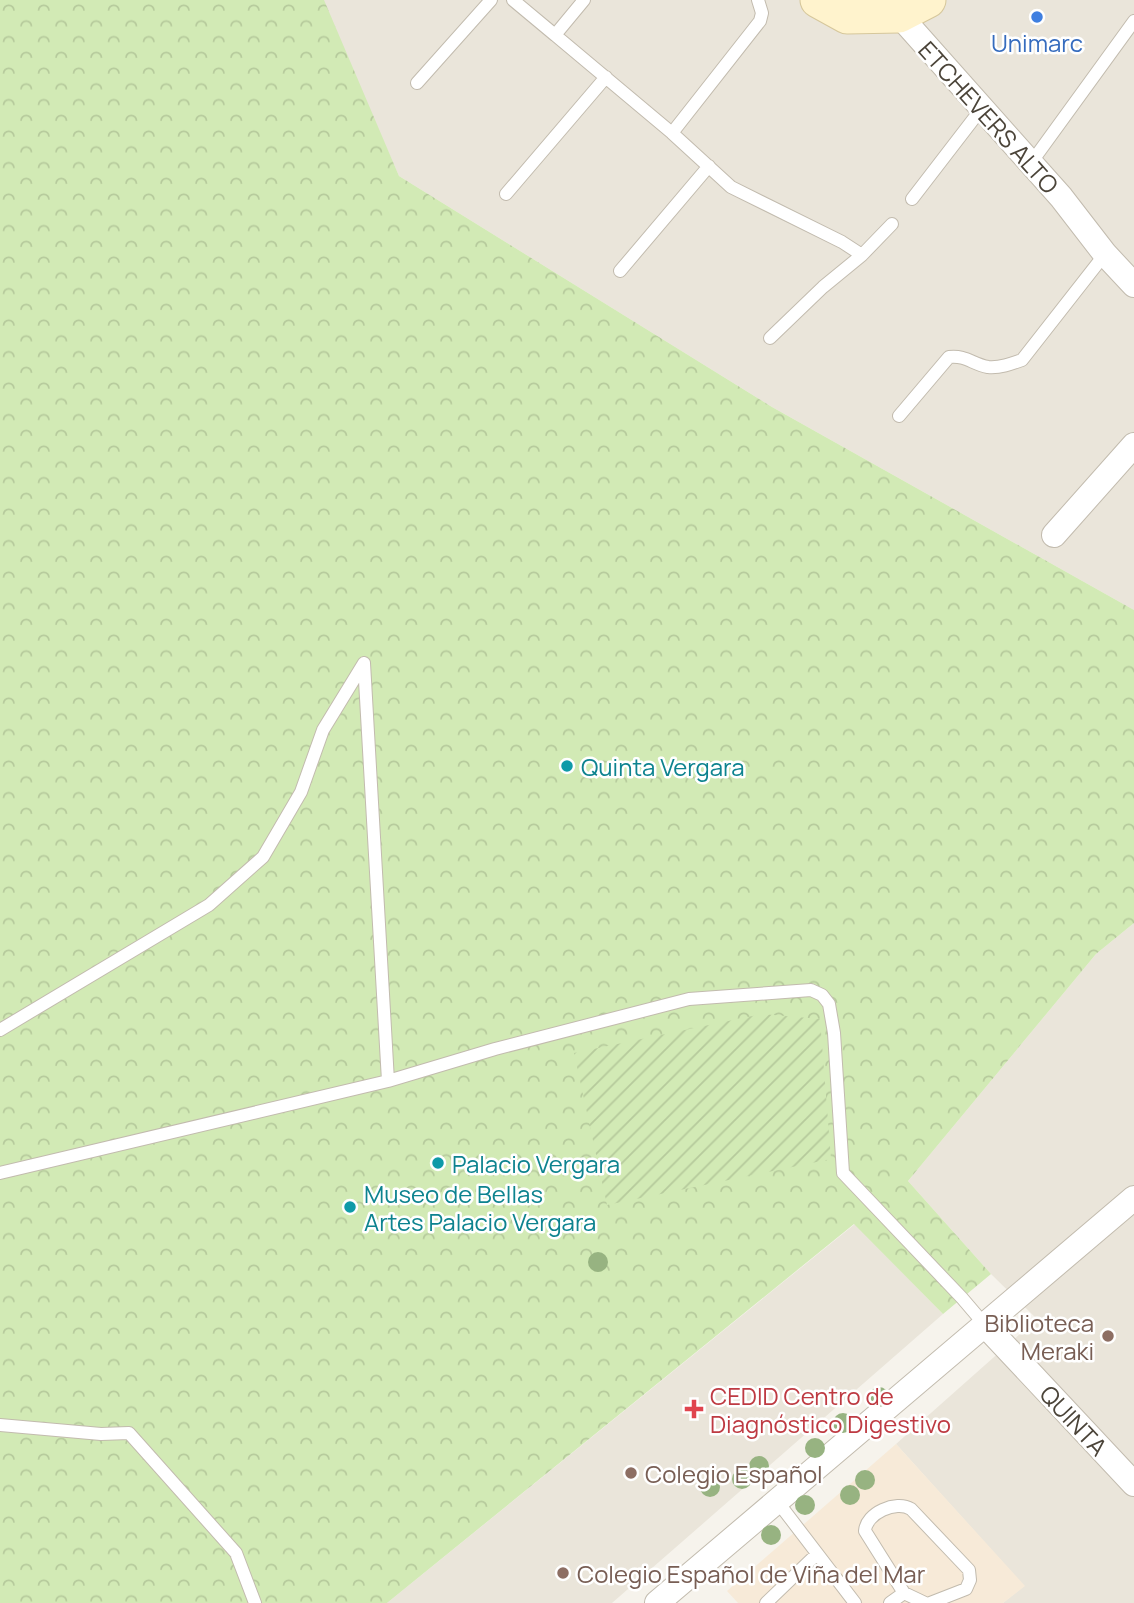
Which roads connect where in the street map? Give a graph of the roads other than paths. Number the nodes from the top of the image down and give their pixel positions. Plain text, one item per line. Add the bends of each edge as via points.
1 (491, 0) edge
2 (513, 0) edge
3 (584, 0) edge
4 (758, 0) edge
5 (818, 0) edge
6 (913, 7) edge
7 (1134, 21) edge
8 (555, 34) junction
9 (606, 77) junction
10 (416, 83) dead end
11 (982, 108) junction
12 (672, 133) junction
13 (1031, 163) junction
14 (709, 166) junction
15 (506, 194) dead end
16 (912, 199) dead end
17 (892, 224) dead end
18 (1105, 254) junction
19 (862, 255) junction
20 (620, 271) dead end
21 (1134, 285) edge
22 (770, 338) dead end
23 (899, 416) dead end
24 (1134, 445) edge
25 (1054, 535) dead end
26 (0, 1030) edge
27 (388, 1081) junction
28 (0, 1173) edge
29 (1134, 1198) edge
30 (985, 1325) junction
31 (0, 1425) edge
32 (1134, 1484) edge
33 (777, 1501) junction
34 (817, 1554) junction
35 (904, 1593) junction
36 (256, 1603) edge
37 (657, 1603) edge
38 (766, 1603) edge
39 (855, 1603) edge
40 (890, 1603) edge
41 (927, 1603) edge

1 - 10 lane
2 - 8 lane
3 - 8 lane
4 - 12 lane via 760,21
5 - 6 street, ETCHEVERS ALTO via 847,16
6 - 11 street, ETCHEVERS ALTO
7 - 13 lane
8 - 9 lane
9 - 12 lane
9 - 15 lane
11 - 13 street, ETCHEVERS ALTO
11 - 16 lane
12 - 14 lane
13 - 18 street, ETCHEVERS ALTO
14 - 19 lane via 751,199
14 - 20 lane
17 - 19 lane
18 - 21 street, ETCHEVERS ALTO
18 - 23 lane via 1022,360 988,366 960,356 949,358
19 - 22 lane
24 - 25 street
26 - 27 lane via 209,905 263,857 301,792 323,730 364,663
27 - 28 lane
27 - 30 lane via 689,999 811,990 829,1004 843,1173
29 - 30 street
30 - 32 street, QUINTA
30 - 33 street
31 - 36 lane via 129,1433 236,1553
33 - 34 lane
33 - 37 street
34 - 38 lane
34 - 39 lane
35 - 40 lane
35 - 41 lane
35 - 41 lane via 865,1531 869,1518 895,1504 911,1510 969,1570 966,1589

